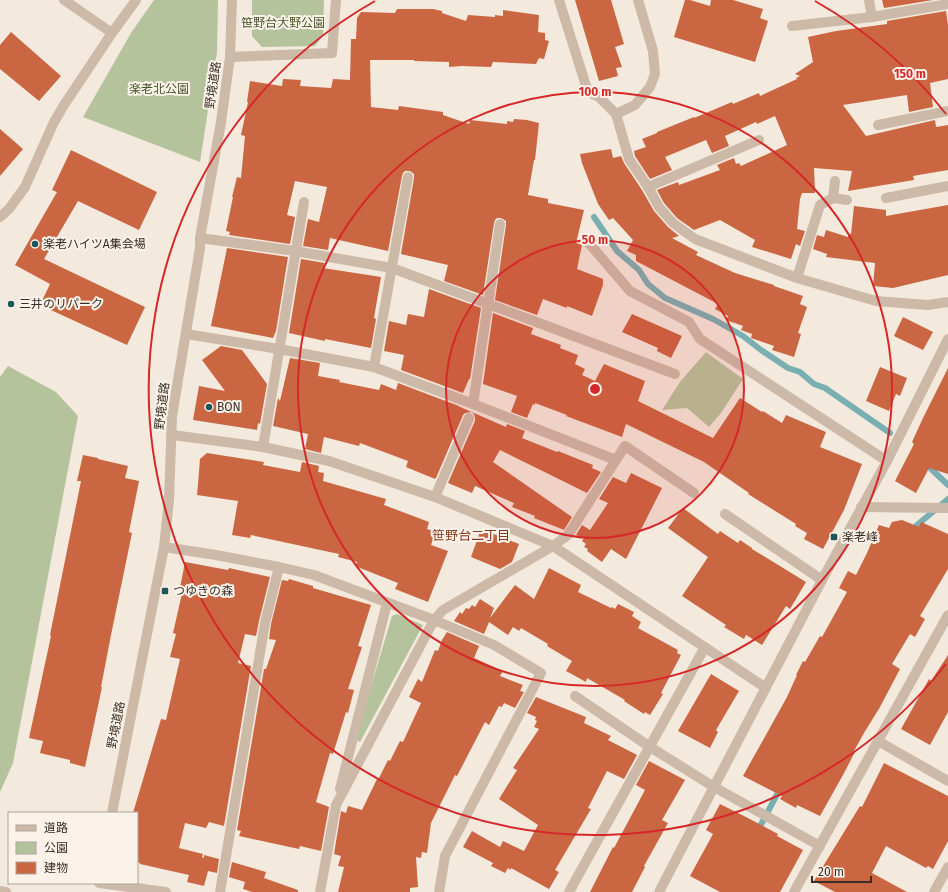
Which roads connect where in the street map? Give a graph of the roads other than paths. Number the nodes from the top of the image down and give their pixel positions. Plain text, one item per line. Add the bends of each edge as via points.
1 (64, 0) edge
2 (136, 0) edge
3 (232, 0) edge
4 (336, 0) edge
5 (559, 0) edge
6 (638, 0) edge
7 (869, 0) edge
8 (948, 4) edge
9 (872, 17) junction
10 (792, 26) dead end
11 (112, 33) junction
12 (230, 57) junction
13 (948, 111) edge
14 (616, 114) junction
15 (878, 125) dead end
16 (759, 140) dead end
17 (408, 177) dead end
18 (835, 181) dead end
19 (948, 186) edge
20 (648, 187) junction
21 (833, 198) junction
22 (886, 198) dead end
23 (847, 200) dead end
24 (304, 202) dead end
25 (0, 217) edge
26 (500, 224) dead end
27 (200, 238) junction
28 (587, 240) dead end
29 (296, 251) junction
30 (392, 268) junction
31 (797, 278) junction
32 (948, 302) edge
33 (488, 304) junction
34 (186, 334) junction
35 (948, 338) edge
36 (279, 349) junction
37 (374, 367) junction
38 (674, 374) dead end
39 (473, 404) junction
40 (468, 418) dead end
41 (172, 435) junction
42 (263, 447) junction
43 (616, 460) junction
44 (887, 460) junction
45 (694, 493) dead end
46 (435, 497) junction
47 (861, 507) junction
48 (948, 508) edge
49 (725, 514) dead end
50 (553, 546) junction
51 (164, 547) junction
52 (280, 567) junction
53 (822, 580) junction
54 (387, 603) junction
55 (948, 615) edge
56 (434, 620) junction
57 (705, 647) junction
58 (766, 688) junction
59 (575, 696) dead end
60 (878, 742) junction
61 (650, 747) junction
62 (948, 781) edge
63 (714, 787) junction
64 (336, 805) junction
65 (112, 812) edge
66 (820, 846) junction
67 (948, 867) edge
68 (106, 884) edge
69 (0, 891) edge
70 (6, 892) edge
71 (166, 892) edge
72 (220, 892) edge
73 (320, 892) edge
74 (439, 892) edge
75 (569, 892) edge
76 (659, 892) edge
77 (794, 892) edge
78 (934, 892) edge

1 - 11 street
2 - 11 street
3 - 12 street, 野境道路
4 - 12 street via 332,53
5 - 14 street via 588,92 599,97
6 - 14 street via 653,51 655,74 650,87 636,105
7 - 9 street
8 - 9 street
9 - 10 street
11 - 25 street via 54,122 25,186
12 - 27 street, 野境道路
13 - 15 street
14 - 20 street via 629,159
16 - 20 street
17 - 30 street
18 - 21 street
19 - 22 street
20 - 31 street via 659,207 673,223 695,239
21 - 23 street
21 - 31 street via 820,205
24 - 29 street
26 - 33 street
27 - 29 street
27 - 34 street, 野境道路
28 - 44 street via 630,291 689,322 700,339
29 - 30 street
29 - 36 street
30 - 33 street
30 - 37 street
31 - 32 street via 876,301 928,305
33 - 38 street
33 - 39 street
34 - 36 street
34 - 41 street, 野境道路 via 172,416
35 - 44 street
36 - 37 street
36 - 42 street
37 - 39 street
39 - 43 street
40 - 46 street
41 - 42 street
41 - 51 street, 野境道路
42 - 46 street via 329,461
43 - 45 street via 625,446
43 - 50 street via 568,535
44 - 47 street
46 - 50 street
47 - 48 street
47 - 53 street
49 - 53 street
50 - 56 street via 443,610
50 - 57 street
51 - 52 street
51 - 65 street, 野境道路
52 - 54 street via 314,575
52 - 72 street via 265,623
53 - 58 street
54 - 56 street
54 - 64 street
55 - 60 street
56 - 64 street
56 - 74 street via 494,645 541,674 445,856
57 - 58 street
57 - 61 street
58 - 63 street
59 - 61 street
60 - 62 street
60 - 66 street
61 - 63 street
61 - 75 street
63 - 66 street
63 - 76 street
64 - 73 street
66 - 77 street
67 - 78 street
68 - 71 street
69 - 70 street

